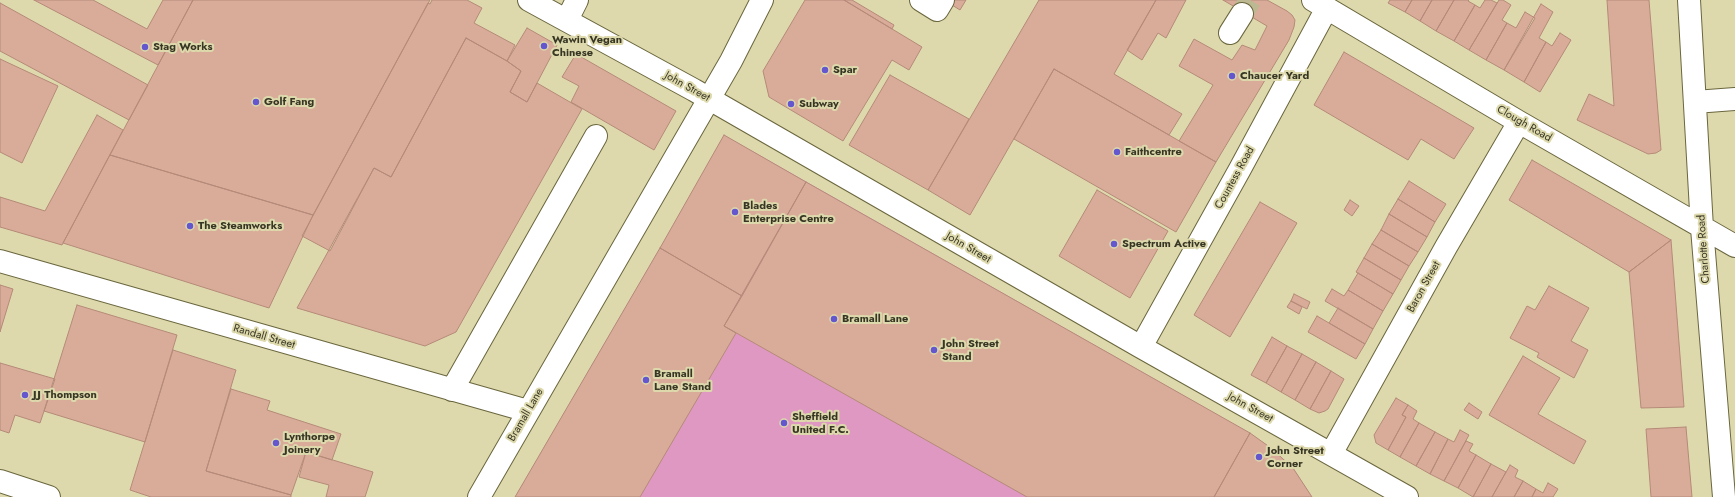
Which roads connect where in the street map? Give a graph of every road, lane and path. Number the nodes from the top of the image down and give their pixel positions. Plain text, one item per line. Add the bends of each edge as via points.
1 (529, 0) edge
2 (577, 0) edge
3 (762, 0) edge
4 (920, 0) edge
5 (943, 0) edge
6 (1689, 0) edge
7 (1333, 6) edge
8 (1242, 14) tunnel mouth
9 (567, 20) junction
10 (1230, 33) dead end
11 (709, 99) junction
12 (1735, 99) edge
13 (1695, 102) junction
14 (1518, 122) junction
15 (596, 136) dead end
16 (1702, 228) junction
17 (1735, 246) edge
18 (0, 261) edge
19 (1141, 347) junction
20 (452, 390) junction
21 (528, 411) junction
22 (1331, 454) junction
23 (0, 481) edge
24 (49, 497) edge
25 (479, 497) edge
26 (1407, 497) edge
27 (1724, 497) edge

1 - 9 main road, John Street
2 - 9 main road
3 - 11 main road, Bramall Lane
4 - 5 main road via 937,10
6 - 13 main road, Charlotte Road
7 - 14 main road, Clough Road
7 - 19 main road, Countess Road
8 - 10 main road
9 - 11 main road, John Street
11 - 19 main road, John Street
11 - 21 main road, Bramall Lane
12 - 13 main road
13 - 16 main road, Charlotte Road
14 - 16 main road, Clough Road
14 - 22 main road, Baron Street
15 - 20 main road
16 - 17 main road, Clough Road
16 - 27 main road, Charlotte Road
18 - 20 main road, Randall Street
19 - 22 main road, John Street
20 - 21 main road, Randall Street
21 - 25 main road, Bramall Lane
22 - 26 main road, John Street
23 - 24 main road

